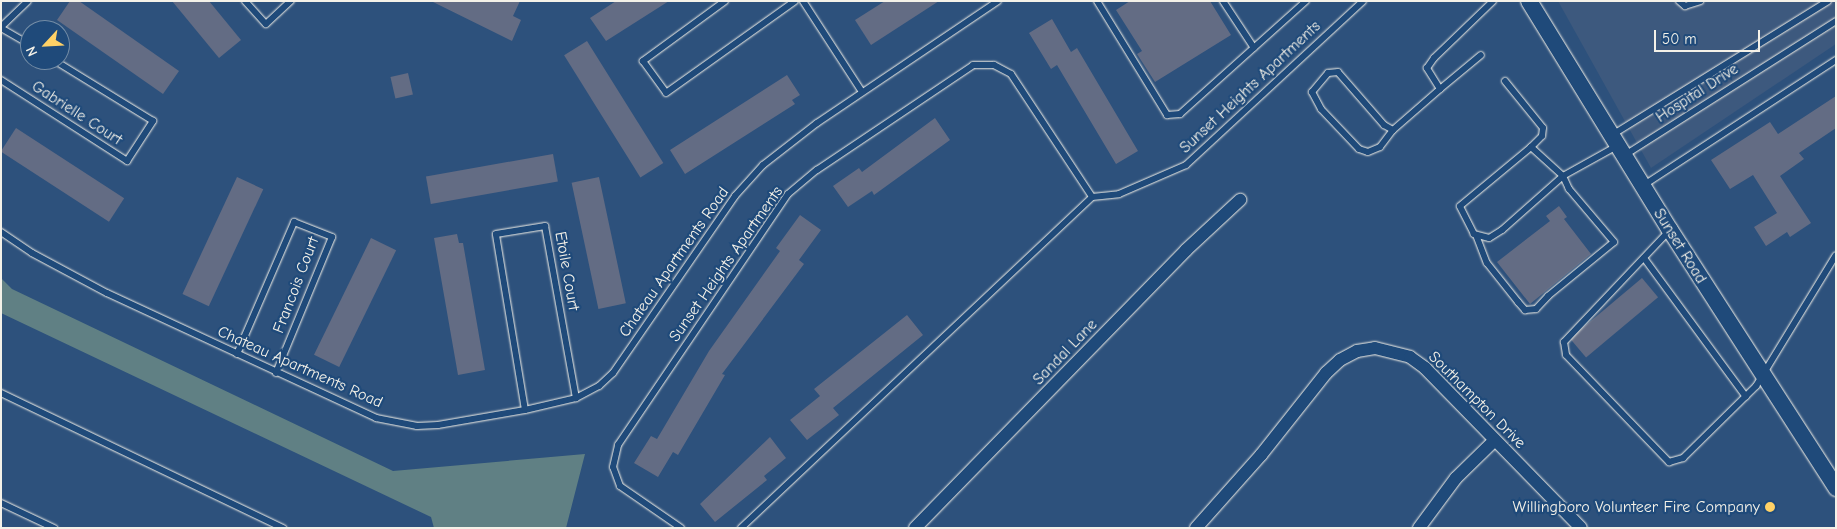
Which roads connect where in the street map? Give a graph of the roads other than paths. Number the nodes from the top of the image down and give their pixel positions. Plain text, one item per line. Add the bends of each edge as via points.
1 (28, 1) edge
2 (245, 1) edge
3 (291, 1) edge
4 (725, 1) edge
5 (795, 1) edge
6 (803, 1) edge
7 (998, 1) edge
8 (1097, 1) edge
9 (1306, 1) edge
10 (1363, 1) edge
11 (1493, 1) edge
12 (1530, 1) edge
13 (1679, 1) edge
14 (1700, 1) edge
15 (1828, 1) edge
16 (1224, 2) edge
17 (1836, 21) edge
18 (1, 27) edge
19 (20, 39) edge
20 (1254, 48) junction
21 (1482, 55) dead end
22 (1836, 60) edge
23 (70, 70) edge
24 (1, 80) edge
25 (1504, 81) dead end
26 (1440, 89) junction
27 (862, 92) junction
28 (1394, 130) junction
29 (1618, 145) junction
30 (1531, 147) junction
31 (1563, 176) junction
32 (1643, 186) junction
33 (1092, 198) junction
34 (1240, 200) dead end
35 (1670, 230) junction
36 (1, 232) edge
37 (1476, 235) junction
38 (1836, 255) edge
39 (1644, 258) junction
40 (238, 354) junction
41 (276, 373) junction
42 (1762, 374) junction
43 (1, 393) edge
44 (1746, 397) junction
45 (576, 398) junction
46 (525, 410) junction
47 (1495, 440) junction
48 (1836, 488) edge
49 (1, 503) edge
50 (54, 528) edge
51 (283, 528) edge
52 (681, 528) edge
53 (741, 528) edge
54 (915, 528) edge
55 (1196, 528) edge
56 (1419, 528) edge
57 (1581, 528) edge

1 - 18 lane
2 - 3 lane via 266,24
4 - 5 lane via 643,61 666,93
6 - 27 lane
7 - 27 lane, Chateau Apartments Road
8 - 20 lane via 1167,114 1180,114
9 - 20 lane
10 - 33 lane, Sunset Heights Apartments via 1186,165 1119,194
11 - 26 lane via 1427,68
12 - 29 street, Sunset Road
13 - 14 lane via 1685,6
15 - 29 lane, Hospital Drive
16 - 20 lane
17 - 29 lane, Hospital Drive
18 - 19 lane
21 - 26 lane
22 - 32 lane
23 - 24 lane, Gabrielle Court via 153,121 127,161
25 - 30 lane via 1543,128 1542,136
26 - 28 lane
27 - 45 lane, Chateau Apartments Road via 798,136 763,165 735,196 613,373 599,386
28 - 28 lane via 1384,125 1338,72 1328,73 1312,92 1321,109 1359,149 1368,152 1380,147
29 - 31 lane
29 - 32 street, Sunset Road
30 - 31 lane
30 - 37 lane via 1460,206
31 - 37 lane via 1502,230 1489,238
31 - 37 lane via 1568,189 1614,242 1532,311 1524,310 1480,251
32 - 35 street, Sunset Road
33 - 52 lane, Sunset Heights Apartments via 1011,74 994,65 973,65 817,170 788,194 618,445 613,467 620,486
33 - 53 lane
34 - 54 street, Sandal Lane via 1186,250
35 - 39 lane
35 - 42 street, Sunset Road
36 - 40 lane, Chateau Apartments Road via 32,253 107,293
38 - 42 lane
39 - 44 lane
39 - 44 lane via 1564,342 1566,355 1669,462 1683,458
40 - 41 lane, Chateau Apartments Road
40 - 41 lane, Francois Court via 294,222 332,237
41 - 46 lane, Chateau Apartments Road via 356,410 396,423 438,425
42 - 44 lane
42 - 48 street, Sunset Road
43 - 51 lane
45 - 46 lane, Chateau Apartments Road
45 - 46 lane, Etoile Court via 545,226 496,234
47 - 55 street, Southampton Drive via 1410,357 1375,348 1357,351 1326,373 1275,439
47 - 56 street via 1456,478
47 - 57 street, Southampton Drive
49 - 50 lane

